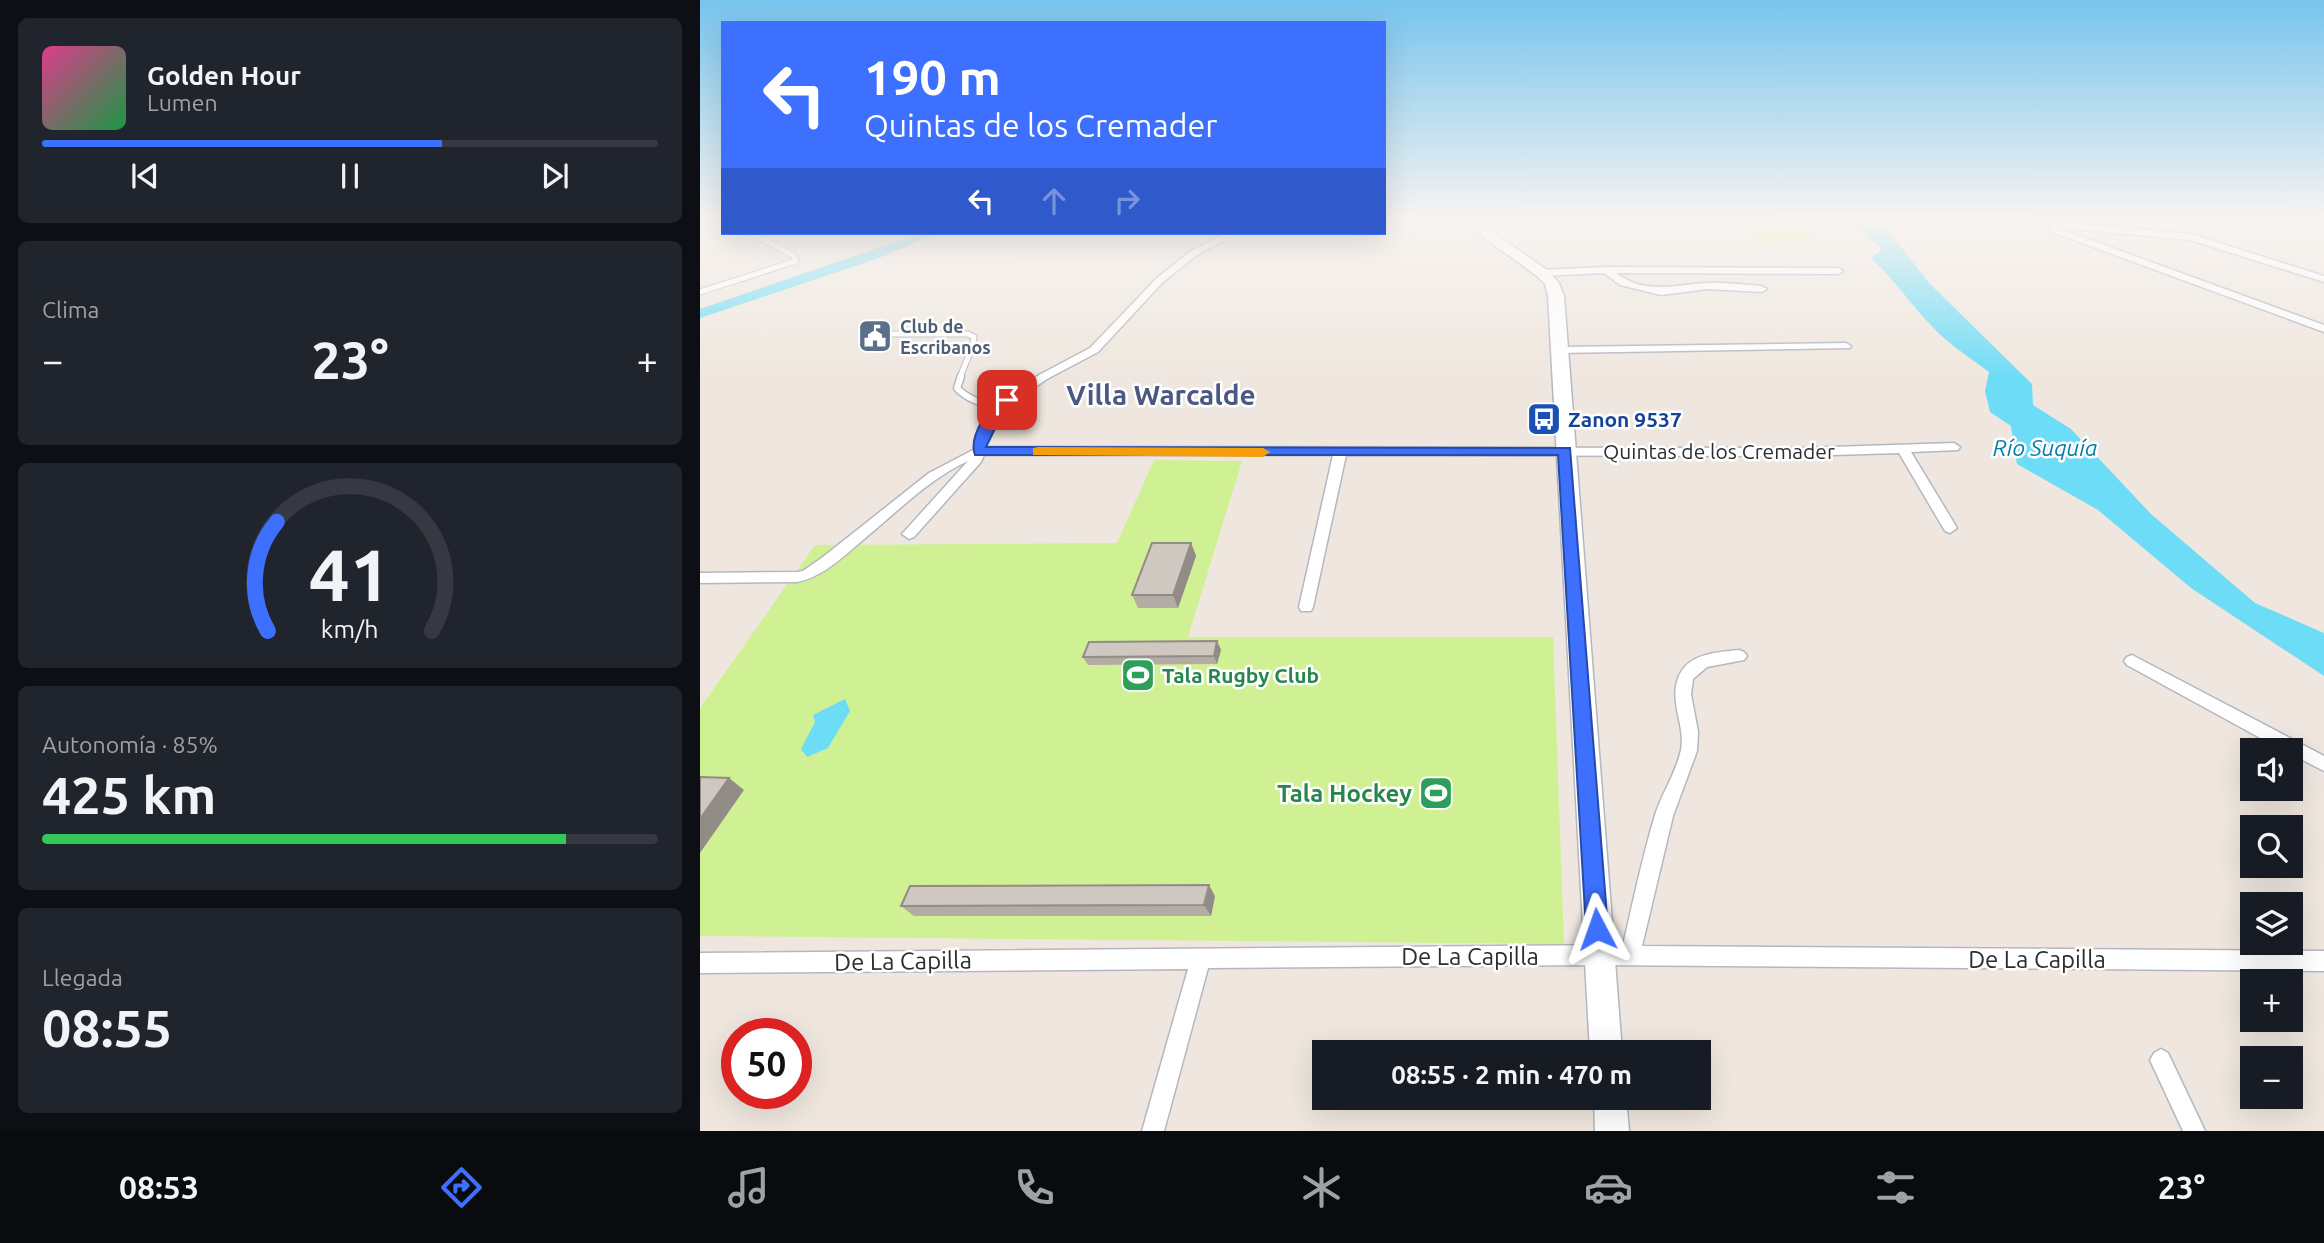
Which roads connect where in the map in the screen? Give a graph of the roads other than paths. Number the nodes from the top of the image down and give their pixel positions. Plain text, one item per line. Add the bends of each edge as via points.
1 (767, 272) edge
2 (1171, 272) edge
3 (1568, 272) edge
4 (1608, 272) edge
5 (2170, 272) edge
6 (2302, 272) edge
7 (1542, 273) joint
8 (2324, 279) edge
9 (1762, 289) dead end
10 (700, 292) edge
11 (2324, 328) edge
12 (883, 334) dead end
13 (1846, 346) dead end
14 (1559, 350) junction
15 (998, 407) junction
16 (1954, 447) dead end
17 (1903, 449) junction
18 (1565, 451) junction
19 (979, 452) junction
20 (1340, 453) junction
21 (1950, 528) dead end
22 (909, 534) dead end
23 (700, 578) edge
24 (1306, 607) dead end
25 (1739, 656) dead end
26 (2132, 661) dead end
27 (2324, 764) edge
28 (1599, 955) junction
29 (1630, 956) junction
30 (1201, 958) junction
31 (2324, 961) edge
32 (700, 963) edge
33 (1605, 1040) edge
34 (2161, 1060) dead end
35 (1611, 1110) edge
36 (1153, 1131) edge
37 (1612, 1131) edge
38 (2194, 1131) edge

1 - 10 lane
2 - 15 street via 1094,350
3 - 7 street
4 - 9 street via 1623,283 1661,292 1708,286
5 - 11 street
6 - 8 street
7 - 14 main road via 1556,296
12 - 15 lane via 968,334 975,344 958,375 957,388 973,401
13 - 14 street
14 - 18 main road
15 - 19 street via 979,443
16 - 17 street, Quintas de los Cremader
17 - 18 street, Quintas de los Cremader
17 - 21 street
18 - 20 street, Quintas de los Cremader
18 - 28 main road
19 - 20 street, Quintas de los Cremader
19 - 22 street via 970,469
19 - 23 street via 928,482 807,575
20 - 24 street
25 - 29 street via 1704,662 1685,678 1689,751 1665,814
26 - 27 street
28 - 29 street, De La Capilla
28 - 30 street, De La Capilla
28 - 33 main road
29 - 31 street, De La Capilla
30 - 32 street, De La Capilla
30 - 36 street
34 - 38 street
35 - 37 main road

